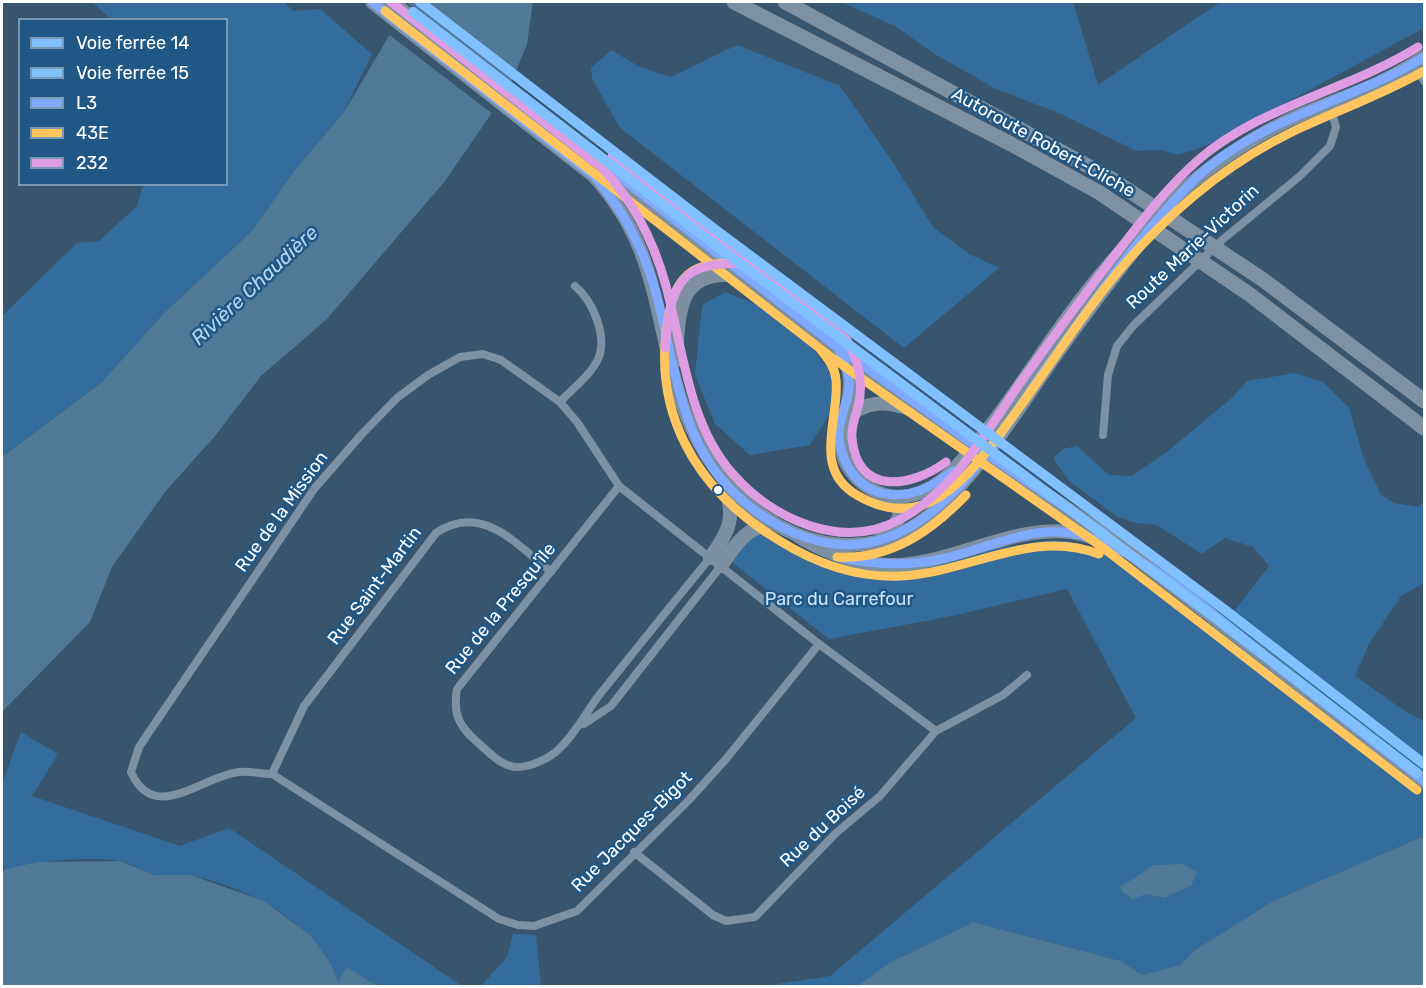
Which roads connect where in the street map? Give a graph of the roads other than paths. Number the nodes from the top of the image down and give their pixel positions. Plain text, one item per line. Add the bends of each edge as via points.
1 (372, 2) edge
2 (392, 2) edge
3 (734, 2) edge
4 (785, 2) edge
5 (1419, 61) edge
6 (1425, 81) edge
7 (1329, 103) junction
8 (1179, 195) junction
9 (748, 276) junction
10 (575, 286) dead end
11 (838, 348) junction
12 (675, 375) junction
13 (1425, 401) edge
14 (560, 402) junction
15 (930, 414) junction
16 (842, 423) junction
17 (1425, 428) edge
18 (1103, 435) dead end
19 (725, 483) junction
20 (619, 486) junction
21 (884, 495) junction
22 (773, 522) junction
23 (798, 536) junction
24 (879, 541) junction
25 (715, 562) junction
26 (1141, 563) junction
27 (551, 572) junction
28 (819, 644) junction
29 (1027, 675) dead end
30 (581, 725) junction
31 (936, 731) junction
32 (272, 774) junction
33 (1425, 781) edge
34 (634, 852) junction

1 - 12 main road via 594,176 623,211 645,258
2 - 9 main road
3 - 17 highway, Autoroute Robert-Cliche via 1100,193 1249,294
4 - 13 highway, Autoroute Robert-Cliche via 1110,178 1262,279
5 - 6 street
5 - 7 main road, Route Marie-Victorin via 1362,91
7 - 8 main road, Route Marie-Victorin via 1239,146 1208,167
7 - 18 street, Route Marie-Victorin via 1336,128 1330,146 1222,240 1117,346 1108,375
8 - 21 main road, Route Marie-Victorin via 1132,237 1088,290 960,464 928,489 902,497
8 - 24 main road, Route Marie-Victorin via 1095,298 964,480 922,520
9 - 11 main road
9 - 12 main road via 712,275 689,290 681,308
10 - 14 street via 594,312 599,357
11 - 15 highway
11 - 16 main road via 850,381
12 - 19 main road via 694,431
14 - 20 street, Rue de la Mission
14 - 32 street, Rue de la Mission via 501,360 483,354 460,357 397,398 314,489 139,747 131,772 143,790 163,797 238,772
15 - 16 highway via 883,403 869,404 852,412
15 - 26 highway
16 - 21 main road via 840,448 848,466 863,484
19 - 22 main road, Route Marie-Victorin
19 - 25 main road via 732,514
20 - 25 street, Rue de la Mission
20 - 27 street, Rue de la Presqu'île
21 - 24 highway via 900,514 895,526
22 - 23 main road, Route Marie-Victorin
22 - 25 main road via 754,527
23 - 24 main road, Route Marie-Victorin via 848,547
23 - 26 highway via 841,557 895,565 945,558 1042,531 1069,532 1089,536
25 - 28 street, Rue de la Mission
25 - 30 street, Rue de la Presqu'île via 598,696
25 - 30 street, Rue de la Presqu'île via 611,706
26 - 33 highway
27 - 30 street, Rue de la Presqu'île via 457,689 454,710 464,730 502,763 518,767 557,751
27 - 32 street, Rue Saint-Martin via 507,537 482,523 462,521 436,533 304,706
28 - 31 street, Rue de la Mission
28 - 34 street, Rue Jacques-Bigot via 726,759
29 - 31 street, Rue du Boisé via 1003,695
31 - 34 street, Rue du Boisé via 880,796 800,869 755,918 726,921 712,915
32 - 34 street, Rue Jacques-Bigot via 500,919 518,925 534,926 577,911

